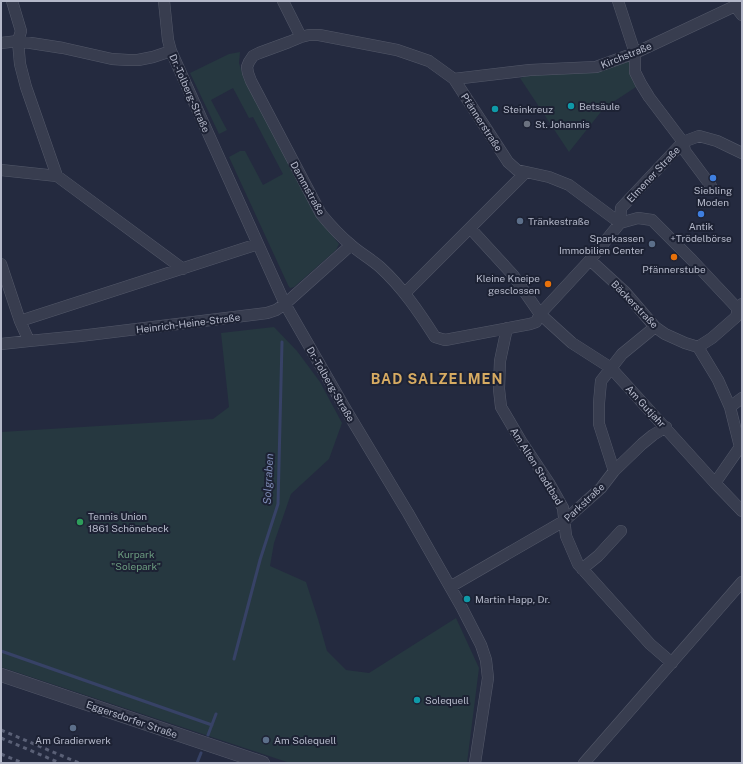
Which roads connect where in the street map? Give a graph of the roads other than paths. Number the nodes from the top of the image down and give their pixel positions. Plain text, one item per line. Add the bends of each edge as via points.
1 (12, 1) edge
2 (164, 1) edge
3 (283, 1) edge
4 (618, 1) edge
5 (739, 8) edge
6 (301, 37) junction
7 (18, 41) junction
8 (1, 43) edge
9 (171, 51) junction
10 (635, 53) junction
11 (247, 67) joint
12 (454, 79) junction
13 (683, 142) junction
14 (742, 153) edge
15 (1, 170) edge
16 (526, 172) junction
17 (57, 176) junction
18 (711, 186) dead end
19 (620, 223) junction
20 (470, 228) junction
21 (258, 244) junction
22 (351, 245) junction
23 (590, 260) junction
24 (1, 264) edge
25 (183, 268) junction
26 (405, 293) junction
27 (285, 304) junction
28 (741, 308) edge
29 (540, 314) junction
30 (20, 321) junction
31 (655, 327) junction
32 (507, 328) junction
33 (445, 340) joint
34 (29, 341) junction
35 (1, 344) edge
36 (698, 347) junction
37 (611, 368) junction
38 (742, 398) edge
39 (730, 407) junction
40 (666, 427) junction
41 (614, 471) junction
42 (715, 483) junction
43 (742, 511) edge
44 (564, 521) junction
45 (621, 531) dead end
46 (582, 569) junction
47 (742, 582) edge
48 (450, 587) junction
49 (672, 663) junction
50 (1, 675) edge
51 (264, 763) edge
52 (475, 763) edge
53 (584, 763) edge

1 - 7 street via 21,31
2 - 9 street, Dr.-Tolberg-Straße
3 - 6 street
4 - 10 street
5 - 10 street, Kirchstraße
6 - 11 street, Pfännerstraße via 253,56
6 - 12 street, Pfännerstraße via 320,35 397,50 429,61
7 - 8 street
7 - 9 street via 112,59 138,60
7 - 17 street via 26,87
9 - 21 street, Dr.-Tolberg-Straße
10 - 12 street, Kirchstraße via 596,67 530,70
10 - 13 street via 635,72 641,84
11 - 22 street, Dammstraße via 251,81 321,214
12 - 16 street, Pfännerstraße via 508,162 517,170
13 - 14 street via 699,136
13 - 18 street via 685,151
13 - 19 street, Elmener Straße via 622,208
15 - 17 street
16 - 19 street, Pfännerstraße via 569,185
16 - 20 street
17 - 25 street
19 - 23 street, Elmener Straße
19 - 28 street via 638,218 654,221
20 - 26 street
20 - 29 street via 513,275
21 - 25 street
21 - 27 street, Dr.-Tolberg-Straße
22 - 26 street, Dammstraße via 380,267
22 - 27 street, Heinrich-Heine-Straße
23 - 29 street, Elmener Straße
23 - 31 street, Bäckerstraße via 624,292
24 - 30 street
25 - 30 street
26 - 33 street, Dammstraße via 435,337
27 - 34 street, Heinrich-Heine-Straße via 268,313
27 - 48 street, Dr.-Tolberg-Straße
28 - 36 street via 712,338
29 - 32 street, Elmener Straße via 536,322
29 - 37 street, Am Gutjahr via 572,343
30 - 34 street
31 - 36 street, Bäckerstraße via 665,334
31 - 37 street via 622,354
32 - 33 street, Elmener Straße
32 - 44 street, Am Alten Stadtbad via 500,361 501,408 556,495 563,508
34 - 35 street, Heinrich-Heine-Straße
36 - 39 street via 718,380
37 - 40 street, Am Gutjahr
37 - 41 street via 601,381 599,424
38 - 39 street
39 - 42 street via 740,447
40 - 41 street, Parkstraße via 652,435
40 - 42 street, Am Gutjahr
41 - 44 street, Parkstraße via 601,488
42 - 43 street, Am Gutjahr
44 - 46 street, Am Alten Stadtbad via 566,536
44 - 48 street, Parkstraße
45 - 46 street
46 - 49 street, Am Alten Stadtbad via 650,644
47 - 49 street
48 - 52 street, Dr.-Tolberg-Straße via 481,645 486,660 488,678
49 - 53 street
50 - 51 street, Eggersdorfer Straße

